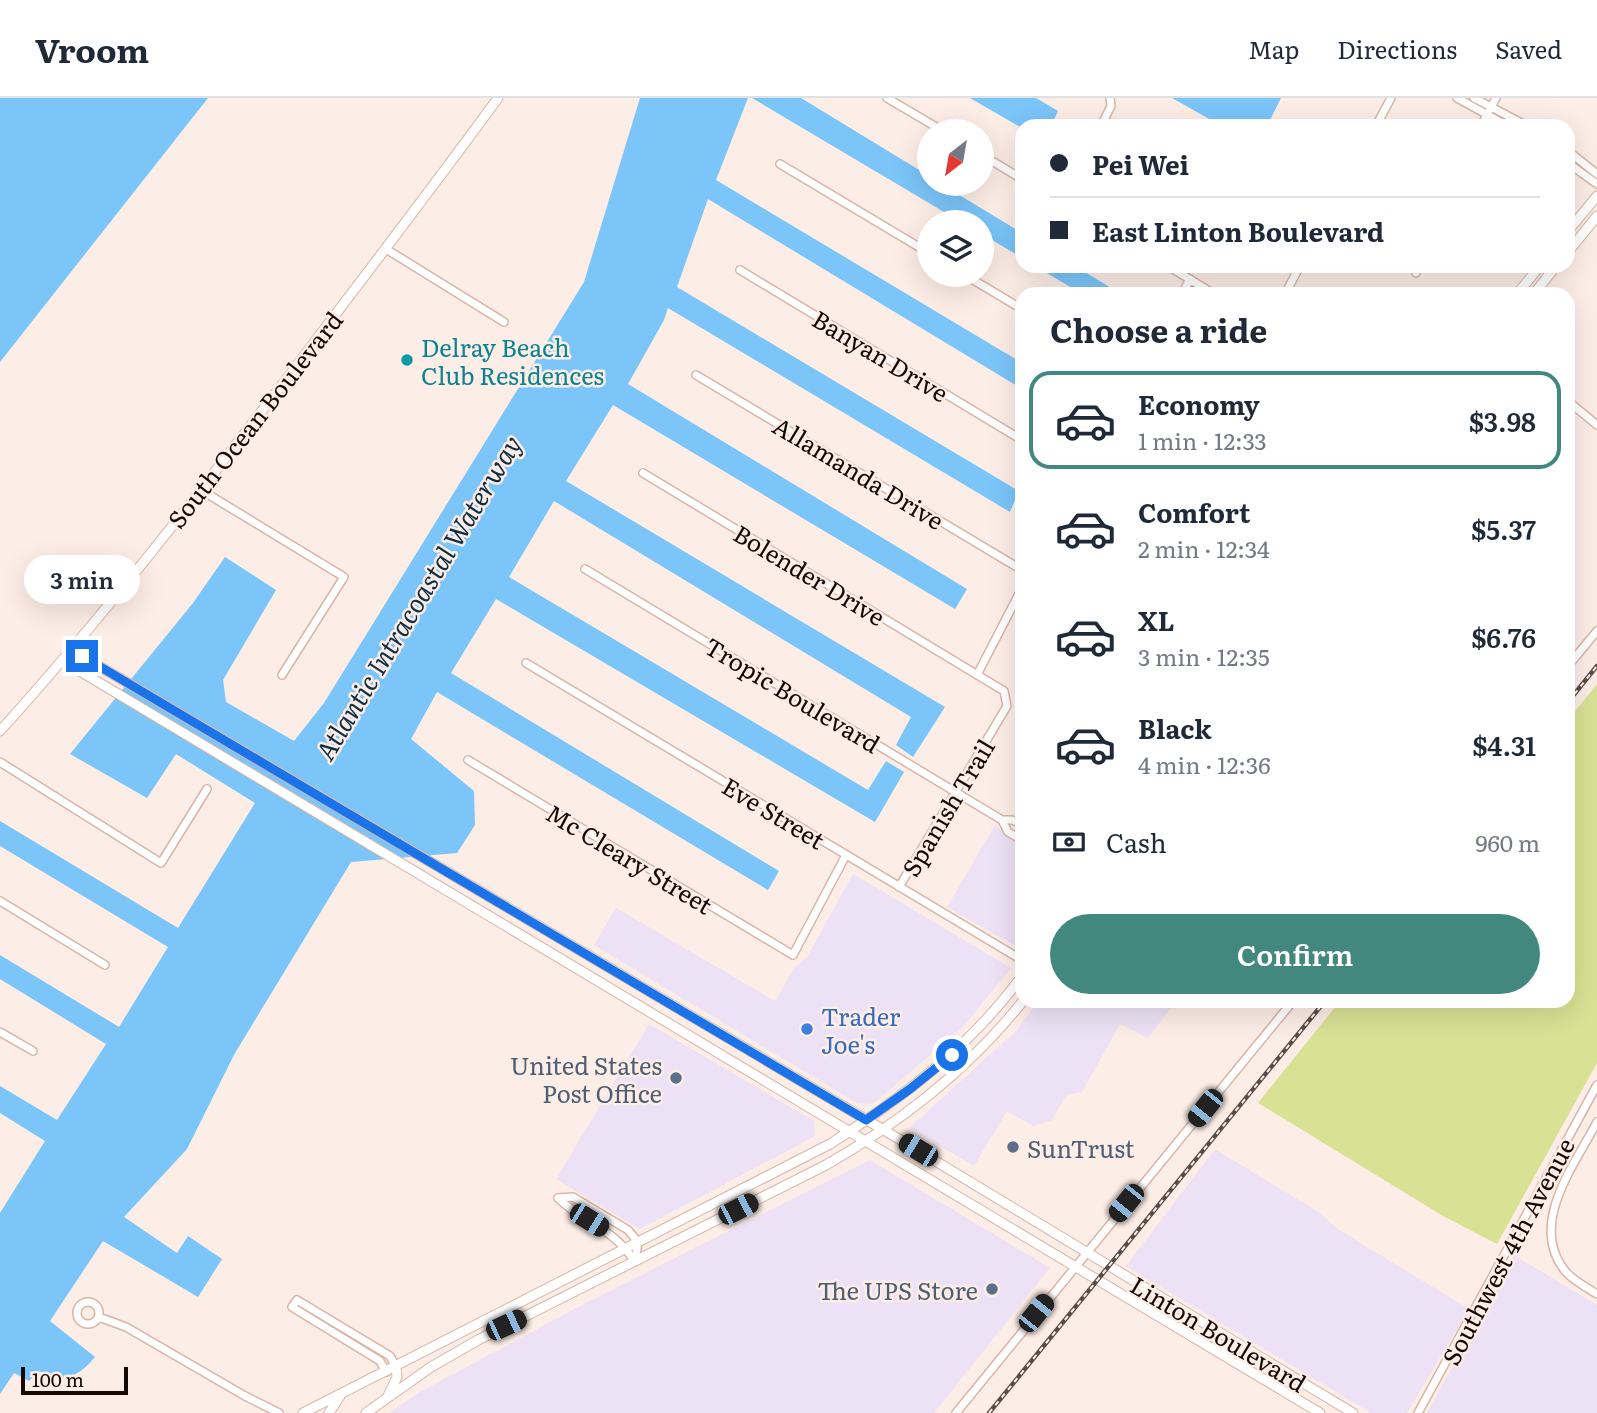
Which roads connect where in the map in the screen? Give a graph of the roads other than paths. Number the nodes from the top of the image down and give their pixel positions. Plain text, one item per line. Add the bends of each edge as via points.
1 (498, 98) edge
2 (887, 98) edge
3 (1391, 98) edge
4 (1457, 98) edge
5 (1474, 98) edge
6 (1496, 98) edge
7 (1111, 100) edge
8 (1489, 111) junction
9 (923, 119) edge
10 (1105, 119) edge
11 (1380, 119) edge
12 (1485, 119) edge
13 (1499, 119) edge
14 (1509, 119) edge
15 (1575, 157) edge
16 (994, 162) edge
17 (780, 164) dead end
18 (1575, 168) edge
19 (1597, 174) edge
20 (1015, 175) edge
21 (1597, 184) edge
22 (1597, 196) edge
23 (1597, 216) edge
24 (1575, 223) edge
25 (1575, 243) edge
26 (917, 246) edge
27 (386, 248) junction
28 (740, 270) dead end
29 (1180, 273) edge
30 (1534, 273) edge
31 (1550, 273) edge
32 (1190, 279) junction
33 (985, 287) edge
34 (1186, 287) edge
35 (1203, 287) edge
36 (1523, 287) edge
37 (1540, 287) edge
38 (1015, 305) edge
39 (504, 322) dead end
40 (696, 375) dead end
41 (1575, 407) edge
42 (1597, 425) edge
43 (1015, 436) edge
44 (643, 473) dead end
45 (201, 490) junction
46 (1015, 566) edge
47 (585, 569) dead end
48 (1015, 602) edge
49 (1597, 631) edge
50 (72, 650) junction
51 (1575, 658) edge
52 (63, 662) junction
53 (526, 663) dead end
54 (282, 675) dead end
55 (977, 675) junction
56 (0, 732) edge
57 (468, 760) dead end
58 (0, 762) edge
59 (207, 789) dead end
60 (956, 792) junction
61 (1002, 820) junction
62 (1015, 821) edge
63 (1015, 836) edge
64 (846, 855) junction
65 (899, 887) junction
66 (0, 901) edge
67 (1015, 956) edge
68 (105, 965) dead end
69 (1015, 985) edge
70 (652, 993) junction
71 (644, 1008) junction
72 (1017, 1008) edge
73 (1287, 1008) edge
74 (0, 1032) edge
75 (33, 1051) dead end
76 (1596, 1087) edge
77 (866, 1120) junction
78 (1597, 1122) edge
79 (883, 1130) junction
80 (849, 1131) junction
81 (866, 1141) junction
82 (1001, 1202) junction
83 (978, 1208) junction
84 (638, 1242) junction
85 (626, 1248) junction
86 (1085, 1253) junction
87 (635, 1262) junction
88 (1075, 1266) junction
89 (1597, 1294) edge
90 (99, 1317) dead end
91 (459, 1335) junction
92 (1209, 1346) junction
93 (1242, 1347) junction
94 (1228, 1358) junction
95 (1261, 1358) junction
96 (443, 1360) junction
97 (396, 1367) junction
98 (386, 1372) junction
99 (341, 1395) junction
100 (387, 1398) junction
101 (270, 1410) edge
102 (279, 1413) edge
103 (303, 1413) edge
104 (329, 1413) edge
105 (366, 1413) edge
106 (956, 1413) edge
107 (1320, 1413) edge
108 (1353, 1413) edge
109 (1418, 1413) edge

1 - 27 main road, South Ocean Boulevard
2 - 9 street
3 - 11 street
4 - 8 street
5 - 8 street
6 - 8 street
7 - 10 street
8 - 12 street
8 - 13 street
8 - 14 street
15 - 19 street
16 - 20 street
17 - 26 street
18 - 21 street
22 - 24 main road
23 - 25 main road
27 - 39 street
27 - 45 main road, South Ocean Boulevard
28 - 43 street, Banyan Drive
29 - 32 street
30 - 36 main road
31 - 37 main road
32 - 34 street
32 - 35 street
33 - 38 street
40 - 46 street, Allamanda Drive
41 - 42 street
44 - 55 street, Bolender Drive
45 - 50 main road, South Ocean Boulevard
45 - 54 street via 344,577
47 - 60 street, Tropic Boulevard
48 - 55 street
49 - 51 street
50 - 52 main road, South Ocean Boulevard
50 - 70 main road, Linton Boulevard
52 - 56 main road, South Ocean Boulevard
52 - 71 main road, Linton Boulevard
53 - 64 street, Eve Street
55 - 60 street, Spanish Trail via 1004,691 1007,706
57 - 64 street, Mc Cleary Street via 793,955
58 - 59 street via 161,863
60 - 61 street, Tropic Boulevard
60 - 65 street, Spanish Trail
61 - 62 street, Tropic Boulevard
61 - 63 street, Tropic Boulevard
64 - 65 street, Eve Street
65 - 67 street, Eve Street
66 - 68 street
69 - 77 main road via 952,1055
70 - 71 main road
70 - 77 main road, Linton Boulevard
71 - 80 main road, Linton Boulevard
72 - 79 main road via 961,1068
73 - 86 street
74 - 75 street
76 - 109 street, Southwest 4th Avenue
77 - 79 main road, Linton Boulevard
77 - 80 main road
78 - 89 street via 1555,1202 1550,1233 1566,1272
79 - 81 main road
79 - 82 main road, Linton Boulevard
80 - 81 main road, Linton Boulevard
80 - 84 main road
81 - 83 main road, Linton Boulevard
81 - 87 main road
82 - 83 main road
82 - 86 main road, Linton Boulevard
83 - 88 main road, Linton Boulevard
84 - 85 main road
84 - 85 street via 628,1230 573,1197 558,1198
84 - 87 street
85 - 87 street
85 - 91 main road
86 - 88 street
86 - 93 main road, Linton Boulevard
87 - 96 main road
88 - 92 main road, Linton Boulevard
88 - 106 street
90 - 101 street via 126,1326
91 - 96 main road via 458,1344
91 - 97 main road
92 - 93 main road
92 - 94 main road, Linton Boulevard
93 - 95 main road, Linton Boulevard
94 - 95 main road
94 - 107 main road, Linton Boulevard
95 - 108 main road, Linton Boulevard
96 - 100 main road
97 - 98 main road
97 - 98 street via 390,1356 296,1300 292,1307 380,1360
97 - 100 main road via 397,1377
98 - 99 main road
99 - 103 main road
99 - 104 main road
100 - 105 main road
101 - 102 street

